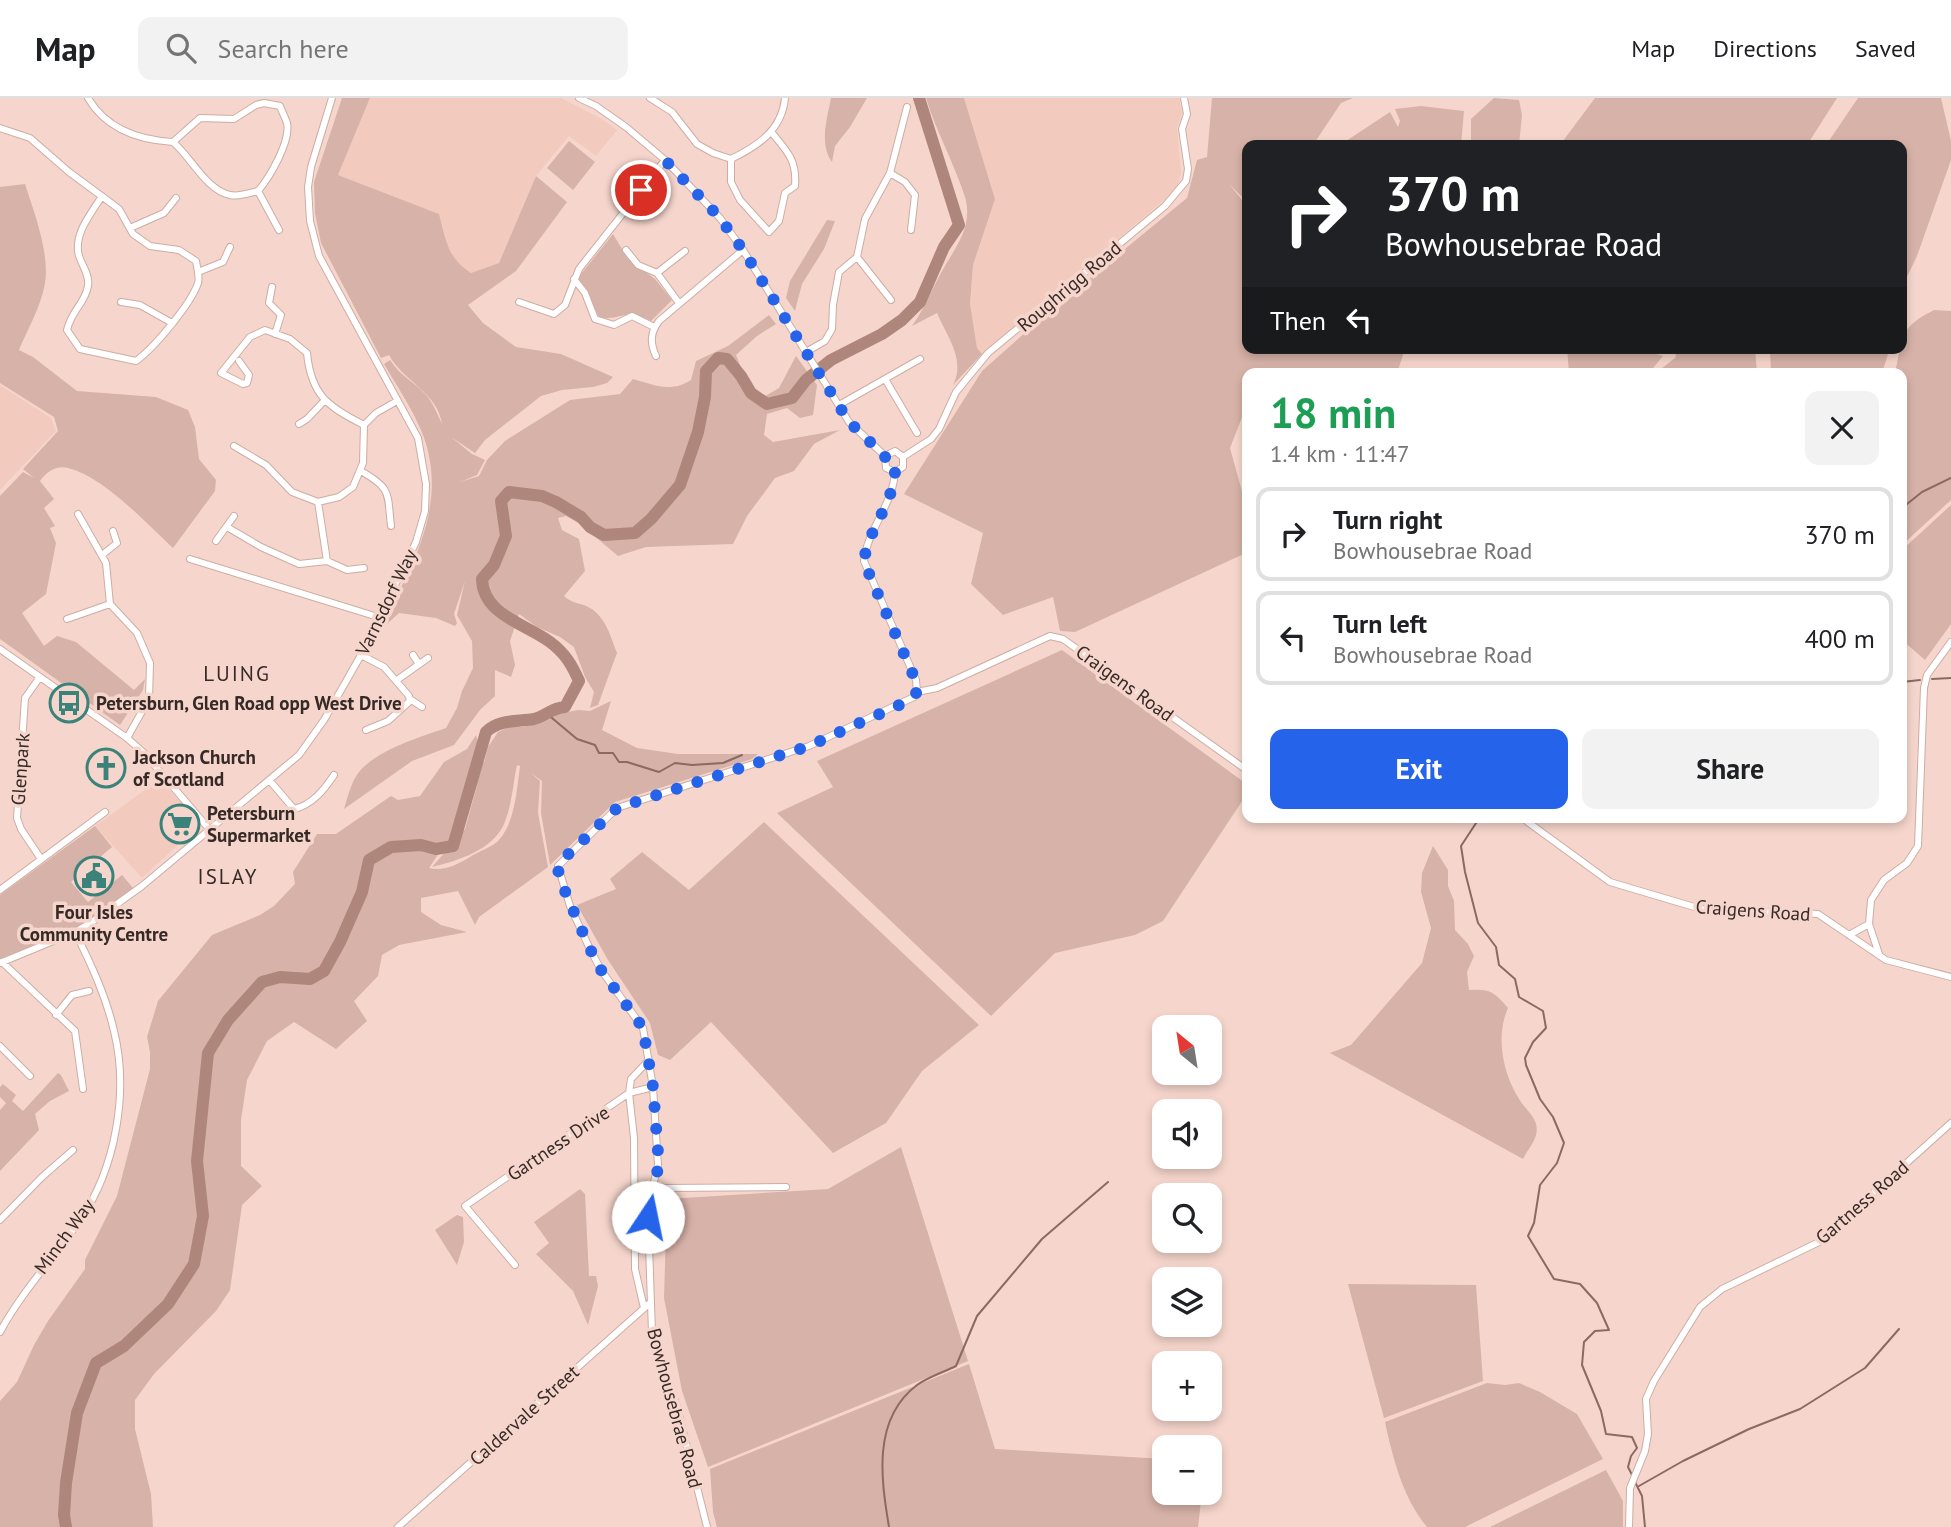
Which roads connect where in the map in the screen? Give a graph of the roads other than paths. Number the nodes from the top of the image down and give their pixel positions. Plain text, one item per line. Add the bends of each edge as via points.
1 (88, 98) edge
2 (285, 98) edge
3 (332, 98) edge
4 (579, 98) edge
5 (650, 98) edge
6 (785, 98) edge
7 (1185, 98) edge
8 (280, 106) junction
9 (907, 107) dead end
10 (1, 129) edge
11 (772, 133) junction
12 (0, 138) edge
13 (173, 142) junction
14 (730, 159) junction
15 (665, 160) junction
16 (890, 173) junction
17 (258, 191) junction
18 (102, 196) junction
19 (176, 198) dead end
20 (130, 228) junction
21 (279, 230) dead end
22 (911, 230) dead end
23 (230, 247) dead end
24 (626, 250) dead end
25 (743, 250) junction
26 (685, 251) dead end
27 (857, 257) junction
28 (198, 272) junction
29 (657, 273) junction
30 (573, 279) junction
31 (272, 287) dead end
32 (891, 300) dead end
33 (121, 302) dead end
34 (519, 302) dead end
35 (679, 303) junction
36 (172, 323) junction
37 (654, 327) junction
38 (275, 334) junction
39 (806, 352) junction
40 (656, 356) dead end
41 (920, 359) dead end
42 (239, 361) dead end
43 (885, 379) junction
44 (325, 400) junction
45 (397, 401) junction
46 (839, 405) junction
47 (906, 414) junction
48 (897, 419) dead end
49 (299, 424) dead end
50 (364, 425) junction
51 (917, 433) dead end
52 (234, 446) dead end
53 (885, 456) junction
54 (903, 457) junction
55 (361, 471) junction
56 (895, 472) junction
57 (318, 502) junction
58 (78, 514) dead end
59 (234, 516) dead end
60 (391, 526) dead end
61 (227, 527) junction
62 (113, 531) dead end
63 (216, 541) dead end
64 (102, 555) junction
65 (190, 559) dead end
66 (327, 561) junction
67 (364, 568) dead end
68 (110, 604) junction
69 (378, 617) junction
70 (68, 619) dead end
71 (1951, 642) edge
72 (0, 649) edge
73 (360, 655) junction
74 (413, 655) dead end
75 (428, 658) dead end
76 (419, 664) junction
77 (40, 677) junction
78 (397, 680) junction
79 (917, 692) junction
80 (410, 699) junction
81 (422, 707) dead end
82 (366, 730) dead end
83 (127, 738) junction
84 (1242, 767) edge
85 (334, 775) dead end
86 (271, 781) junction
87 (105, 812) dead end
88 (1529, 823) edge
89 (210, 830) junction
90 (41, 859) junction
91 (0, 890) edge
92 (1869, 924) junction
93 (75, 932) junction
94 (1849, 935) junction
95 (1879, 955) junction
96 (1, 963) edge
97 (1951, 977) edge
98 (89, 991) dead end
99 (56, 1015) junction
100 (0, 1046) edge
101 (649, 1060) junction
102 (30, 1076) dead end
103 (653, 1087) junction
104 (83, 1089) dead end
105 (629, 1093) junction
106 (1951, 1123) edge
107 (74, 1150) dead end
108 (654, 1186) junction
109 (786, 1187) dead end
110 (0, 1220) edge
111 (515, 1265) dead end
112 (647, 1306) junction
113 (0, 1332) edge
114 (398, 1527) edge
115 (707, 1527) edge
116 (1629, 1527) edge

1 - 13 street via 118,129
2 - 8 street
3 - 45 street, Varnsdorf Way via 311,167 310,221 319,256
4 - 15 street via 626,127
5 - 14 street via 672,112 697,144
6 - 11 street via 783,114
7 - 54 street, Roughrigg Road via 1187,114 1182,129 1188,169 1179,191 988,353 956,392 931,439
8 - 13 street via 256,105 234,119 200,118
8 - 17 street via 288,125 278,161
9 - 16 street
10 - 12 street
10 - 18 street via 30,138
11 - 14 street
11 - 14 street via 796,169 795,186 785,193 779,221 768,232 740,200 731,182
13 - 17 street via 221,191 231,195
15 - 25 street via 720,218
15 - 30 street
16 - 22 street via 915,195
16 - 27 street via 865,219
17 - 21 street
18 - 20 street via 119,209
18 - 36 street via 79,235 78,253 89,283 67,330 80,349 136,361
19 - 20 street via 164,213
20 - 28 street via 150,246 179,250 196,261
23 - 28 street via 223,262
24 - 29 street via 638,265
25 - 35 street
25 - 39 street
26 - 29 street
27 - 32 street
27 - 39 street via 839,272 832,329 825,341
28 - 36 street via 199,282
29 - 35 street
30 - 34 street via 565,304 554,314
30 - 37 street via 585,293 595,318 614,325 632,316
31 - 38 street via 269,303 281,315
33 - 36 street via 140,305
35 - 37 street
37 - 40 street via 651,345
38 - 42 street via 265,330 250,337 221,373 247,383 249,374
38 - 44 street via 307,353 309,372
39 - 46 street
41 - 43 street
43 - 46 street
43 - 47 street
44 - 49 street
44 - 50 street via 337,412
45 - 50 street
45 - 69 street, Varnsdorf Way via 418,438 426,484 425,511 416,542
46 - 53 street via 849,422
47 - 48 street
47 - 51 street
50 - 55 street
52 - 57 street via 266,466 292,492
53 - 54 street via 895,451
53 - 56 street via 886,468
54 - 56 street via 903,467
55 - 57 street via 353,486 338,497
55 - 60 street via 386,489
56 - 79 street via 894,487 865,550 864,562 916,680
57 - 66 street
58 - 64 street
59 - 61 street
61 - 63 street
61 - 66 street via 299,564
62 - 64 street via 117,543
64 - 68 street
65 - 69 street
66 - 67 street via 346,570
68 - 70 street
68 - 83 street via 137,634 150,663 149,699
69 - 73 street, Varnsdorf Way
71 - 92 street via 1927,675 1924,688 1918,846 1871,900
72 - 77 street
73 - 78 street
73 - 86 street, Varnsdorf Way via 312,737
74 - 76 street
75 - 76 street
76 - 78 street
77 - 83 street
77 - 90 street, Glenpark via 25,698 17,818
78 - 80 street
79 - 84 street, Craigens Road via 937,688 1050,636 1063,639
79 - 101 street, Bowhousebrae Road via 908,701 809,746 617,808 559,863 564,889 589,947 643,1028
80 - 81 street
80 - 82 street via 388,721
83 - 89 street
85 - 86 street via 323,791 304,807 294,809
86 - 89 street, Varnsdorf Way
87 - 90 street
88 - 94 street, Craigens Road via 1609,882 1701,909 1818,914
89 - 93 street, Varnsdorf Way via 127,898
90 - 91 street
92 - 94 street
92 - 95 street
93 - 96 street, Varnsdorf Way
93 - 113 street, Minch Way via 103,991 114,1030 119,1092 113,1139 97,1191 81,1219 13,1307
94 - 95 street, Craigens Road
95 - 97 street, Craigens Road
96 - 99 street
98 - 99 street via 72,995
99 - 104 street via 77,1036
100 - 102 street
101 - 103 street, Bowhousebrae Road
101 - 105 street via 631,1079
103 - 105 street, Gartness Drive
103 - 108 street, Bowhousebrae Road via 659,1165
105 - 111 street, Gartness Drive via 466,1206
105 - 112 street via 635,1269
106 - 116 street, Gartness Road via 1819,1242 1722,1289 1700,1307 1646,1399 1646,1451 1630,1488
107 - 110 street
108 - 109 street
108 - 112 street, Bowhousebrae Road via 648,1217
112 - 114 street, Caldervale Street
112 - 115 street, Bowhousebrae Road

